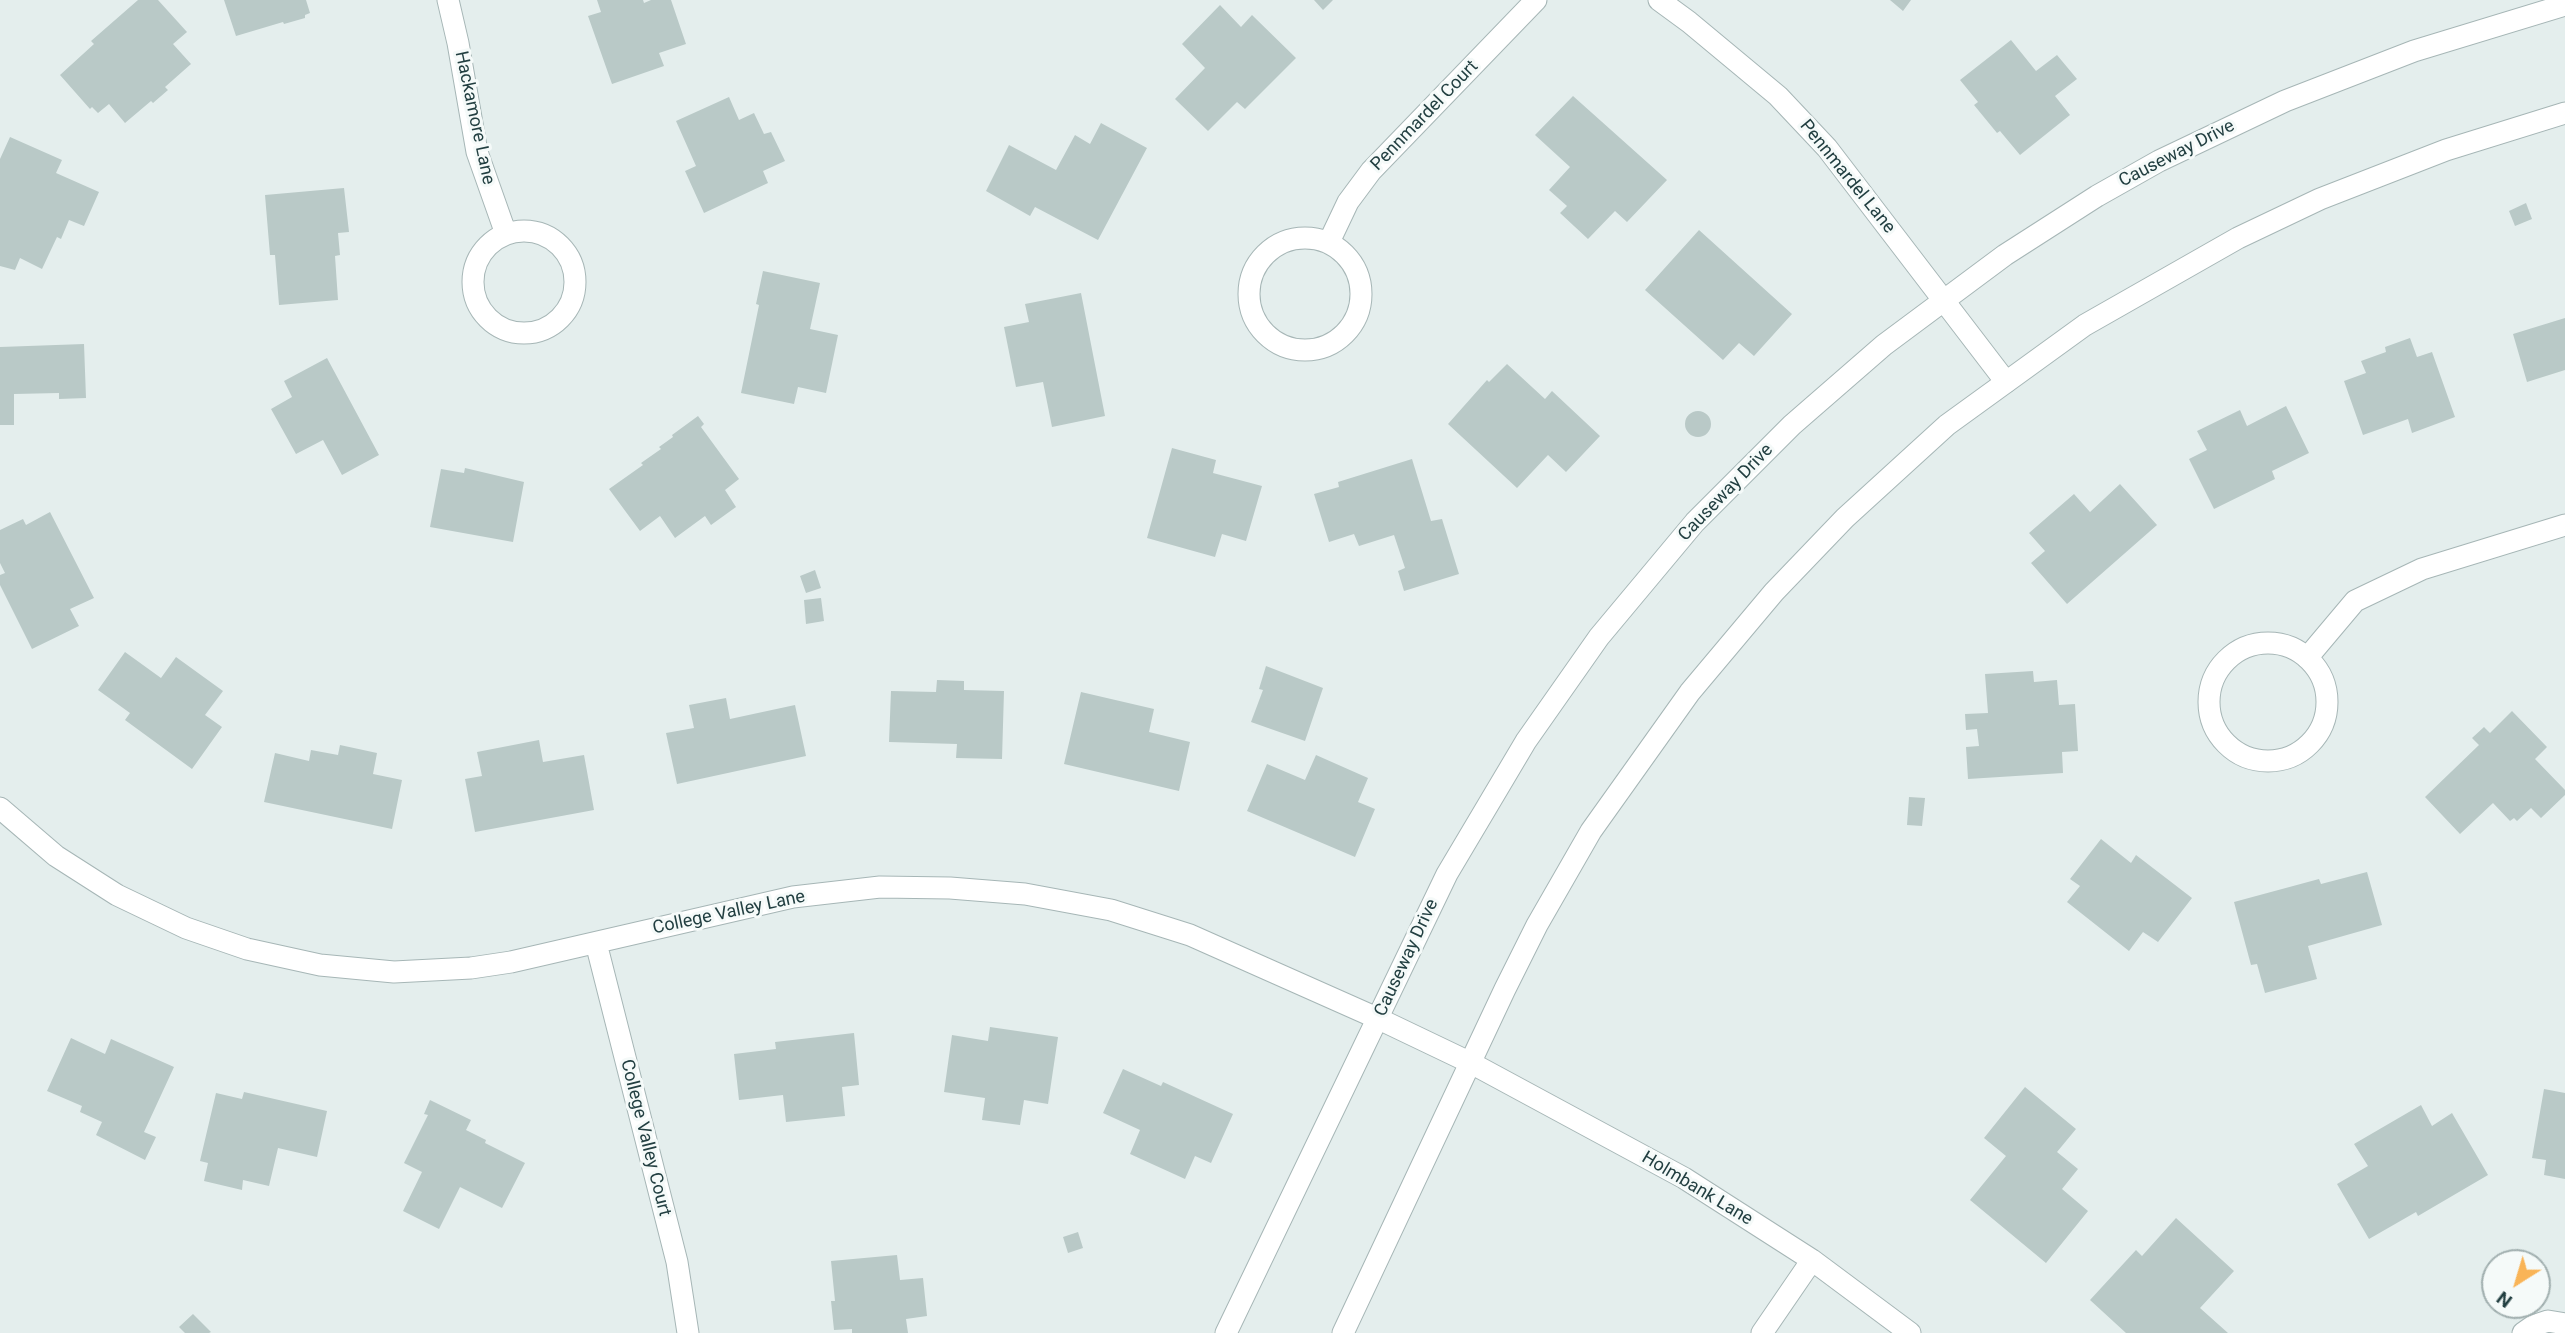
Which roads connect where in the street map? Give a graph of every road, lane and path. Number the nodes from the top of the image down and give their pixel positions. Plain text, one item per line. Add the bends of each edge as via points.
1 (448, 0) edge
2 (1536, 0) edge
3 (1658, 0) edge
4 (2565, 5) edge
5 (2565, 113) edge
6 (506, 234) junction
7 (1329, 242) junction
8 (1944, 300) junction
9 (2006, 382) junction
10 (2565, 525) edge
11 (2307, 657) junction
12 (0, 808) edge
13 (596, 943) junction
14 (1379, 1019) junction
15 (1471, 1063) junction
16 (1812, 1260) junction
17 (2565, 1324) edge
18 (688, 1333) edge
19 (1226, 1333) edge
20 (1343, 1333) edge
21 (1762, 1333) edge
22 (1910, 1333) edge
23 (2523, 1333) edge

1 - 6 street, Hackamore Lane via 477,152
2 - 7 street, Pennmardel Court via 1371,171 1348,202
3 - 8 street, Pennmardel Lane via 1778,96 1826,148
4 - 8 street, Causeway Drive via 2414,51 2272,107 2097,196
5 - 9 street via 2446,150 2320,199 2238,238 2085,325
6 - 6 street via 490,243 473,273 479,308 491,322 507,330 542,330 569,307 575,290 574,272 556,242 523,230
7 - 7 street via 1294,238 1277,244 1253,270 1249,296 1255,321 1281,345 1315,350 1332,344 1347,333 1356,318 1361,301 1355,267
8 - 9 street, Pennmardel Lane
8 - 14 street, Causeway Drive via 1884,345 1793,425 1695,522 1599,637 1526,741 1447,874
9 - 15 street via 1947,425 1845,518 1774,592 1690,692 1591,831 1537,925
10 - 11 street via 2422,569 2356,601
11 - 11 street via 2291,647 2263,643 2237,651 2223,663 2213,679 2210,716 2229,747 2245,757 2282,760 2313,741 2323,726 2326,689
12 - 13 street, College Valley Lane via 57,856 117,895 186,928 247,949 320,965 394,972 471,968
13 - 14 street, College Valley Lane via 793,897 880,887 1025,894 1111,910 1190,935
13 - 18 street, College Valley Court via 677,1262
14 - 15 street, College Valley Lane
14 - 19 street, Causeway Drive
15 - 16 street, Holmbank Lane via 1684,1178
15 - 20 street
16 - 21 street
16 - 22 street, Holmbank Lane
17 - 23 street via 2548,1321

